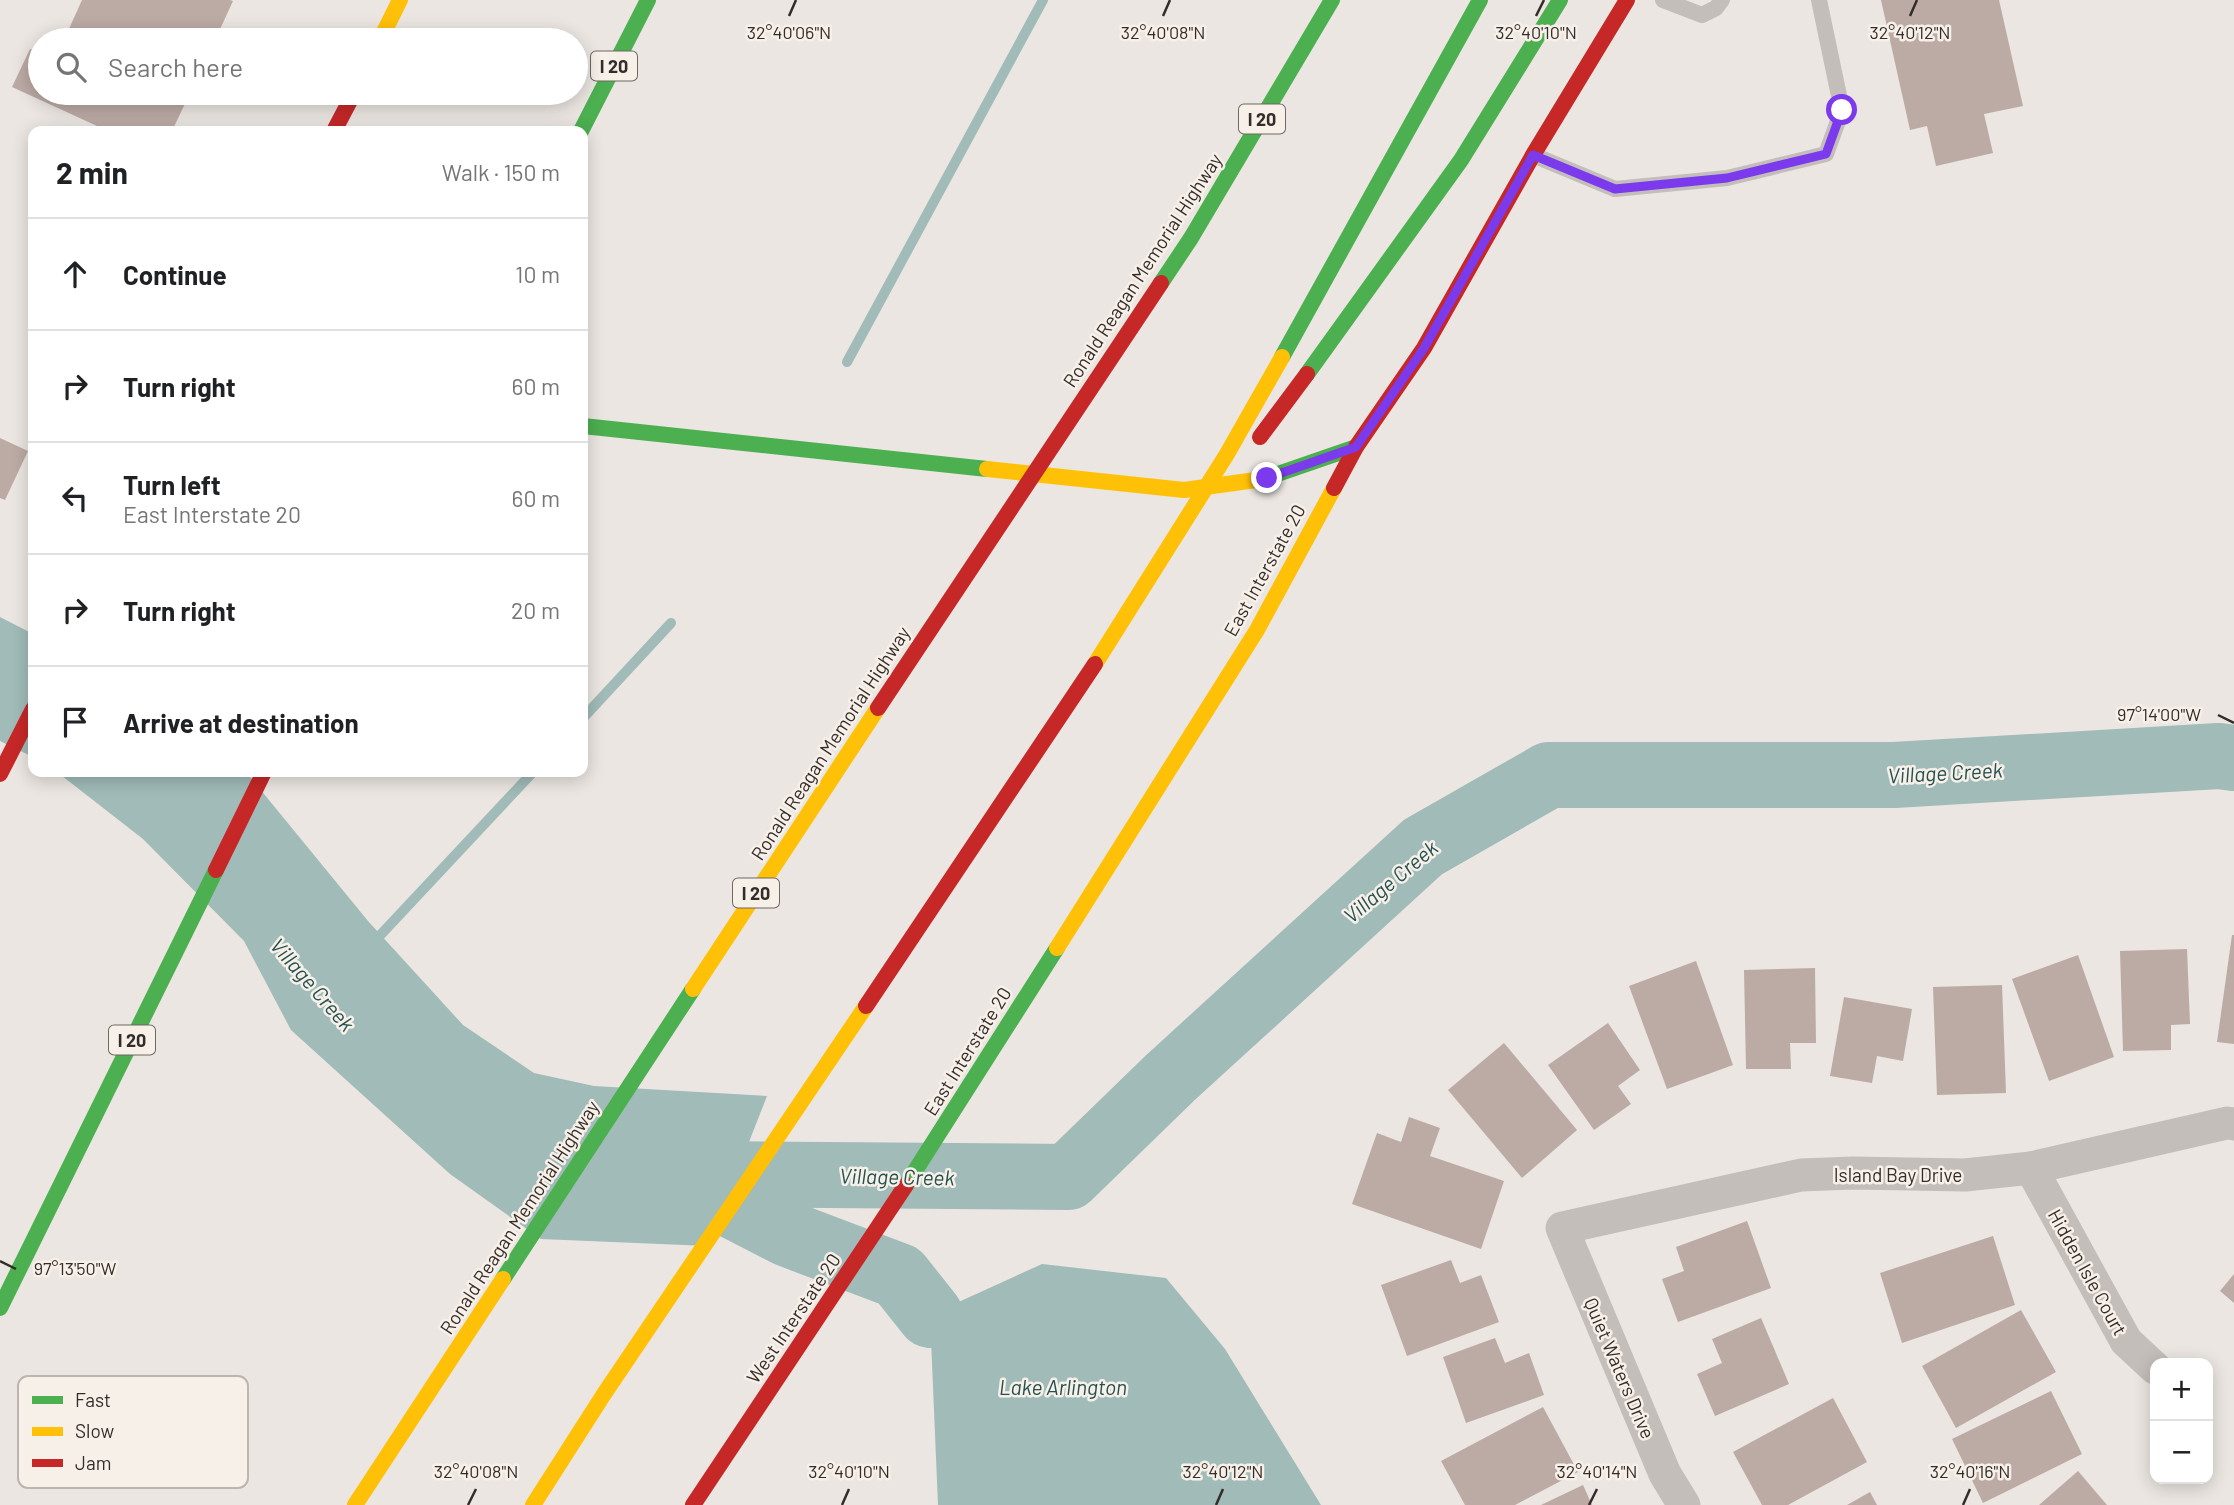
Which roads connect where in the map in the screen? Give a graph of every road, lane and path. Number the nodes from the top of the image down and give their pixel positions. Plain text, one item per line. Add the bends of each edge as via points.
1 (400, 0) edge
2 (648, 0) edge
3 (1332, 0) edge
4 (1480, 0) edge
5 (1560, 0) edge
6 (1627, 0) edge
7 (1663, 0) edge
8 (1722, 0) edge
9 (1819, 0) edge
10 (386, 28) edge
11 (348, 105) edge
12 (337, 126) edge
13 (584, 126) edge
14 (1533, 155) junction
15 (588, 427) edge
16 (1356, 447) junction
17 (1120, 624) junction
18 (28, 719) edge
19 (0, 774) edge
20 (262, 777) edge
21 (2234, 1124) edge
22 (927, 1154) joint
23 (2031, 1168) junction
24 (1562, 1228) joint
25 (0, 1308) edge
26 (2150, 1363) edge
27 (355, 1505) edge
28 (533, 1505) edge
29 (693, 1505) edge
30 (1684, 1505) edge

1 - 10 main road
2 - 13 main road, I 20
3 - 27 main road, Ronald Reagan Memorial Highway / I 20, bridge via 1191,239
4 - 17 main road, bridge via 1227,454
5 - 17 main road, bridge via 1461,160
6 - 14 main road, East Interstate 20
7 - 8 lane via 1702,15
9 - 14 lane via 1842,110 1826,154 1727,178 1615,189
11 - 12 main road
14 - 16 main road, East Interstate 20 via 1424,348
15 - 16 main road via 1184,490 1267,478
16 - 22 main road, East Interstate 20 via 1257,630
17 - 28 main road, bridge
18 - 19 main road
20 - 25 main road, I 20
21 - 23 street, Island Bay Drive
22 - 29 main road, West Interstate 20
23 - 24 street, Island Bay Drive via 1965,1175 1801,1175
23 - 26 street, Hidden Isle Court via 2126,1341
24 - 30 street, Quiet Waters Drive via 1660,1462

